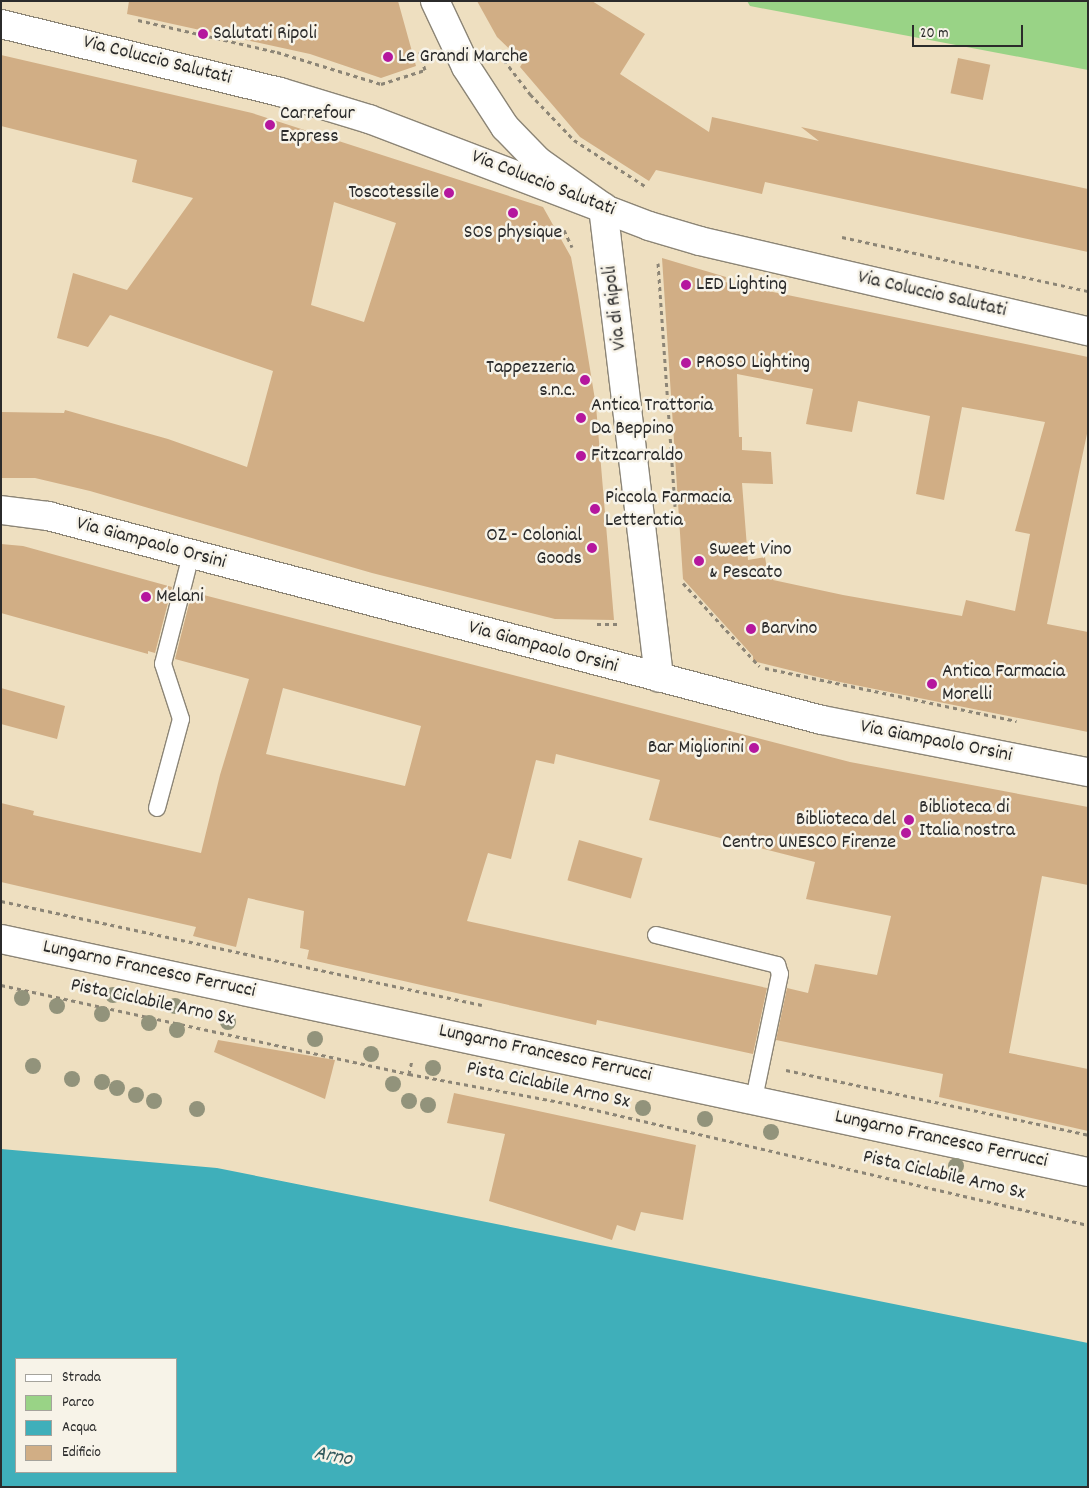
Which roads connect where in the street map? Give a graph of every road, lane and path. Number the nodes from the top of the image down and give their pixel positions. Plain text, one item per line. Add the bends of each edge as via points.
1 (436, 1) edge
2 (135, 20) dead end
3 (1, 24) edge
4 (501, 56) dead end
5 (425, 70) dead end
6 (650, 189) dead end
7 (603, 208) junction
8 (836, 236) dead end
9 (657, 256) dead end
10 (1088, 291) edge
11 (1088, 331) edge
12 (1, 510) edge
13 (675, 510) dead end
14 (190, 555) junction
15 (679, 579) dead end
16 (659, 678) junction
17 (1021, 722) dead end
18 (1088, 772) edge
19 (157, 808) dead end
20 (1, 901) edge
21 (656, 935) dead end
22 (1, 939) edge
23 (1, 985) edge
24 (492, 1008) dead end
25 (760, 1064) junction
26 (754, 1098) junction
27 (1088, 1135) edge
28 (1088, 1172) edge
29 (1088, 1225) edge

1 - 7 street via 466,67 505,128 538,161
2 - 5 path via 277,52 380,84
3 - 7 street, Via Coluccio Salutati via 280,92 460,152
4 - 6 path via 530,94 574,140
7 - 11 street, Via Coluccio Salutati via 700,241
7 - 16 street, Via di Ripoli
8 - 10 path
9 - 13 path
12 - 14 street, Via Giampaolo Orsini via 48,516
14 - 16 street, Via Giampaolo Orsini
14 - 19 lane via 163,664 181,719
15 - 17 path via 756,666
16 - 18 street, Via Giampaolo Orsini via 822,720
20 - 24 path
21 - 25 lane via 776,965 780,974
22 - 26 street, Lungarno Francesco Ferrucci
23 - 29 path, Pista Ciclabile Arno Sx via 409,1074 566,1103
25 - 26 lane
25 - 27 path
26 - 28 street, Lungarno Francesco Ferrucci

